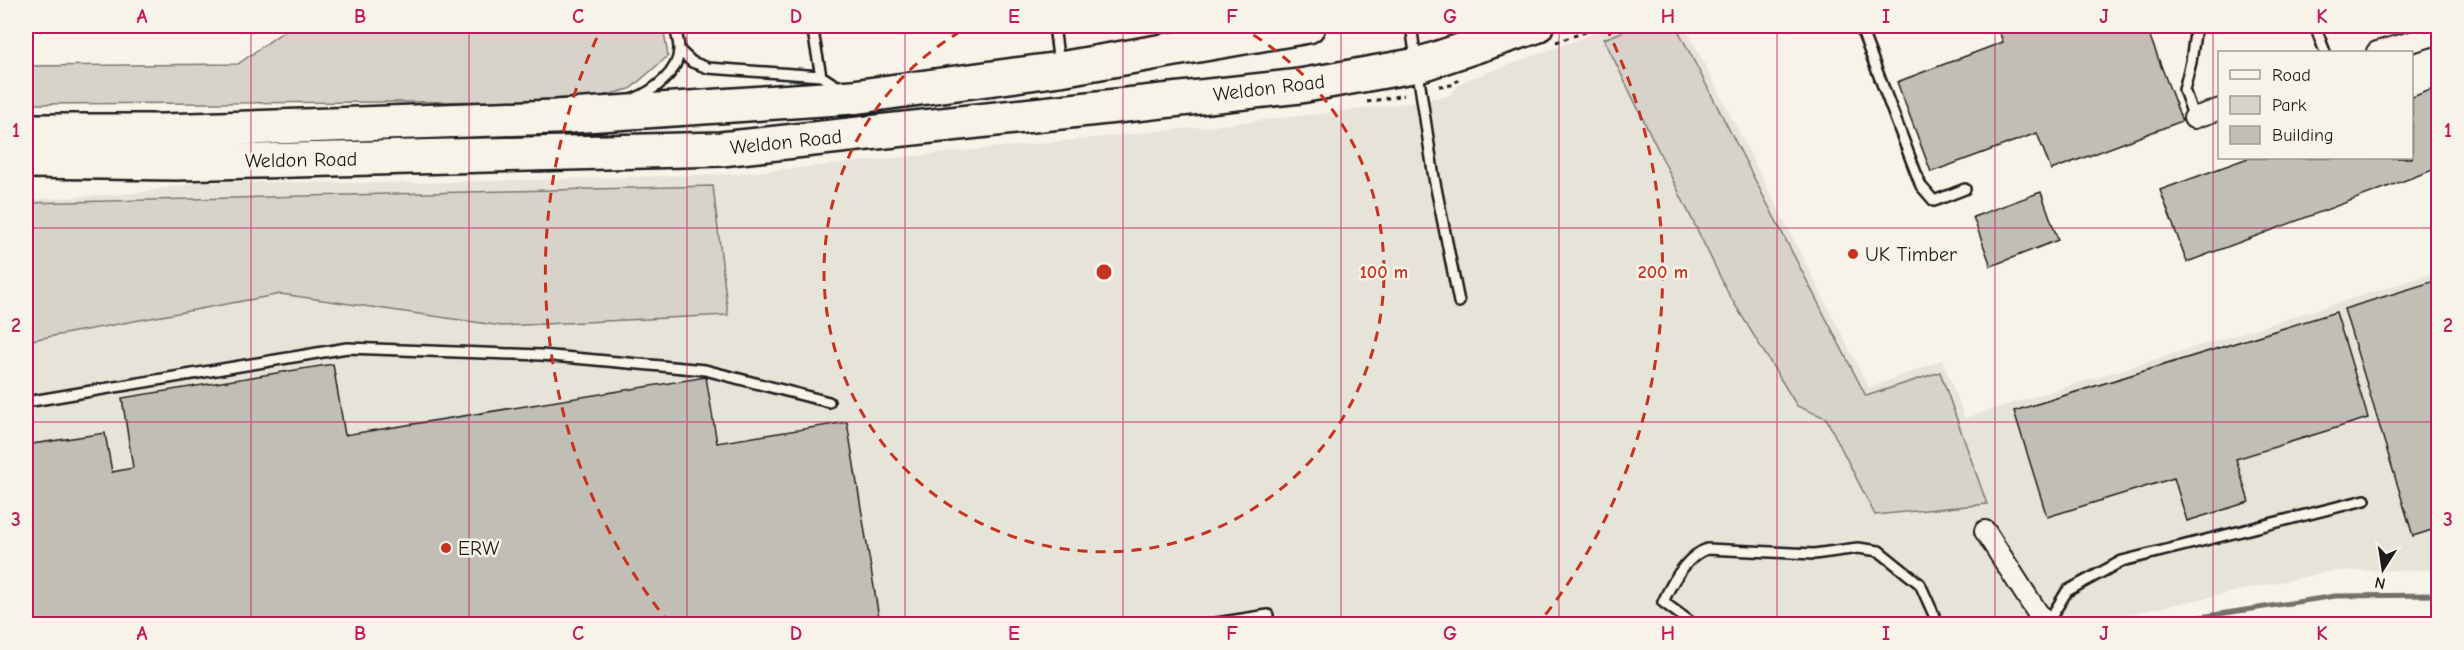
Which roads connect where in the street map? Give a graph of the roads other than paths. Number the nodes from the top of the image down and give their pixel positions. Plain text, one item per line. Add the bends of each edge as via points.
1 (675, 26) edge
2 (755, 26) edge
3 (1054, 26) edge
4 (1308, 26) edge
5 (1411, 26) edge
6 (1536, 26) edge
7 (1860, 26) edge
8 (2196, 26) edge
9 (2315, 26) edge
10 (812, 28) edge
11 (2439, 34) edge
12 (679, 50) junction
13 (2325, 51) edge
14 (2380, 51) edge
15 (1418, 65) junction
16 (1060, 69) junction
17 (821, 76) junction
18 (857, 100) junction
19 (2218, 110) edge
20 (555, 117) junction
21 (2194, 118) joint
22 (26, 131) edge
23 (26, 161) edge
24 (1965, 189) dead end
25 (1459, 302) dead end
26 (26, 402) edge
27 (830, 402) dead end
28 (2365, 500) dead end
29 (1985, 531) dead end
30 (1268, 615) dead end
31 (1210, 624) edge
32 (1693, 624) edge
33 (1938, 624) edge
34 (2048, 624) edge

1 - 12 lane
2 - 10 lane
3 - 16 lane
4 - 16 highway, Weldon Road
5 - 15 lane
6 - 15 highway, Weldon Road
7 - 24 lane via 1921,186 1934,201
8 - 21 lane via 2184,90
9 - 13 lane
10 - 17 lane
11 - 14 street
12 - 17 lane via 692,62 708,68
12 - 20 lane via 673,69 648,93 624,103
15 - 23 highway, Weldon Road via 1300,86 888,127 721,149 176,163
15 - 25 lane via 1434,178
16 - 18 highway, Weldon Road
17 - 18 lane
18 - 20 highway, Weldon Road
19 - 21 street
20 - 22 highway, Weldon Road via 164,131
26 - 27 lane via 347,348 541,355 705,369
28 - 34 lane via 2122,561 2067,591
29 - 34 street
30 - 31 lane
32 - 33 lane via 1663,602 1670,586 1697,552 1707,549 1814,554 1858,548 1879,551 1920,584

